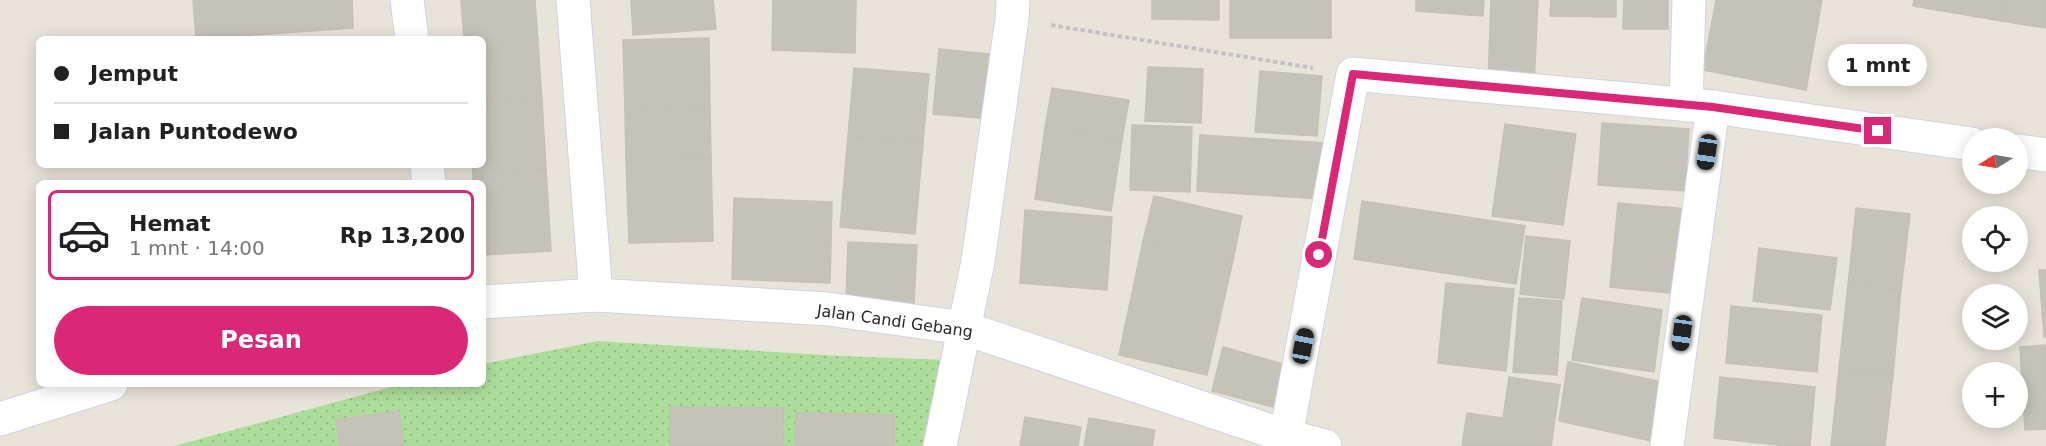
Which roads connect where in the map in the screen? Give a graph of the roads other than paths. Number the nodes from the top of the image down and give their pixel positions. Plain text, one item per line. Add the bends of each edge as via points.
1 (407, 0) edge
2 (573, 0) edge
3 (1689, 0) edge
4 (1013, 9) edge
5 (412, 36) edge
6 (1699, 106) junction
7 (1962, 143) edge
8 (2028, 152) edge
9 (2046, 155) edge
10 (596, 295) junction
11 (486, 302) edge
12 (964, 328) junction
13 (101, 387) edge
14 (0, 419) edge
15 (1286, 436) junction
16 (940, 446) edge
17 (1325, 446) edge
18 (1667, 446) edge

1 - 5 street
2 - 10 street
3 - 6 street
4 - 12 street via 978,261
6 - 7 street
6 - 15 street via 1353,74
6 - 18 street
8 - 9 street
10 - 11 street, Jalan Candi Gebang
10 - 12 street, Jalan Candi Gebang via 828,309
12 - 15 street, Jalan Candi Gebang
12 - 16 street
13 - 14 street
15 - 17 street, Jalan Candi Gebang

